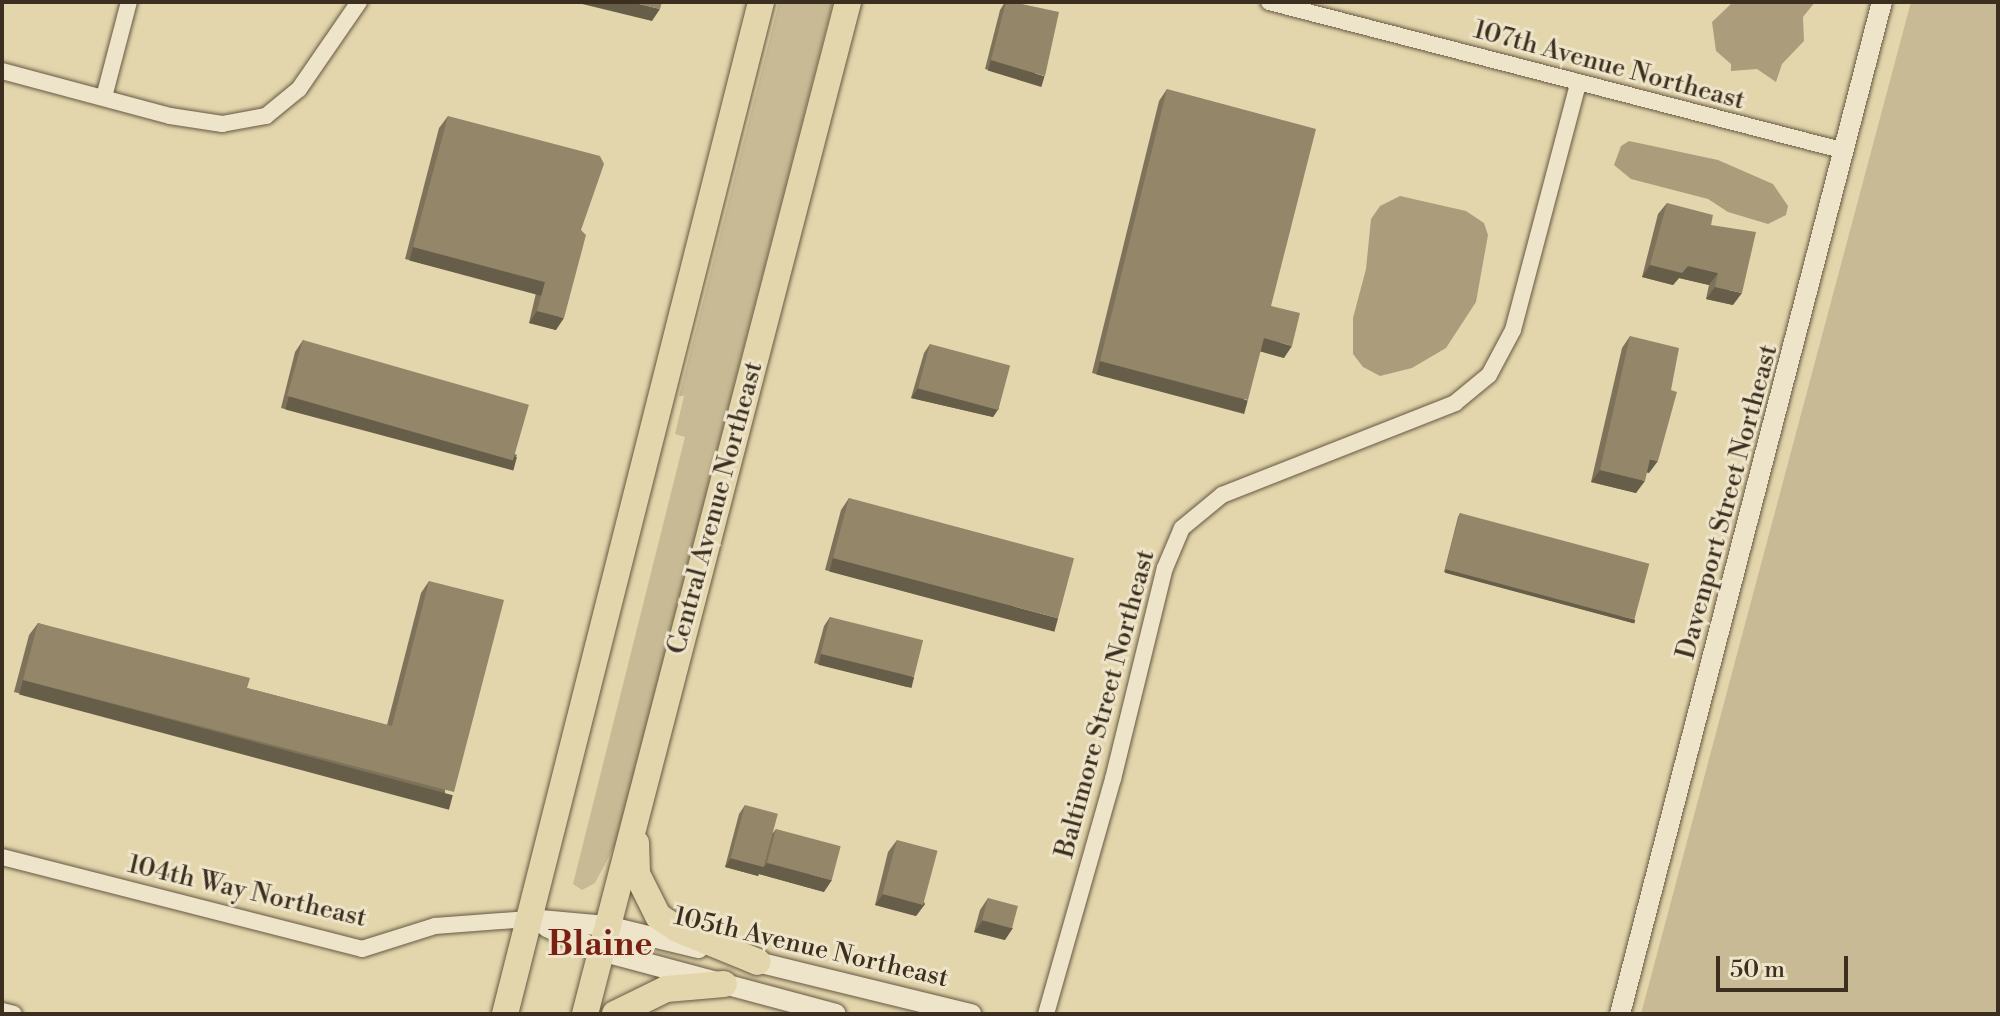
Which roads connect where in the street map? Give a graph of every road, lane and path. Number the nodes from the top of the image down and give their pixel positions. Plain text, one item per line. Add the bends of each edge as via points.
1 (129, 2) edge
2 (359, 2) edge
3 (761, 2) edge
4 (848, 2) edge
5 (1269, 2) edge
6 (1882, 2) edge
7 (2, 71) edge
8 (1578, 84) junction
9 (104, 97) junction
10 (1845, 151) junction
11 (635, 820) junction
12 (2, 857) edge
13 (529, 919) junction
14 (604, 938) junction
15 (758, 962) junction
16 (724, 984) junction
17 (2, 1011) edge
18 (14, 1014) edge
19 (505, 1014) edge
20 (585, 1014) edge
21 (615, 1014) edge
22 (836, 1014) edge
23 (971, 1014) edge
24 (1046, 1014) edge
25 (1620, 1014) edge

1 - 9 street
2 - 9 street via 299,89 266,116 222,124
3 - 13 highway
4 - 11 highway, Central Avenue Northeast
5 - 8 street, 107th Avenue Northeast
6 - 10 street, Davenport Street Northeast
7 - 9 street
8 - 10 street, 107th Avenue Northeast
8 - 24 street, Baltimore Street Northeast via 1513,330 1489,375 1455,403 1222,495 1182,528 1165,568 1113,779
10 - 25 street, Davenport Street Northeast
11 - 14 highway, Central Avenue Northeast
11 - 15 highway via 637,874 658,916
12 - 13 street, 104th Way Northeast via 362,949 435,926
13 - 14 street, 105th Avenue Northeast
13 - 19 highway
14 - 15 street, 105th Avenue Northeast
14 - 16 street, 105th Avenue Northeast
14 - 20 highway, Central Avenue Northeast
15 - 23 street, 105th Avenue Northeast
16 - 21 highway via 666,989
16 - 22 street, 105th Avenue Northeast
17 - 18 street

